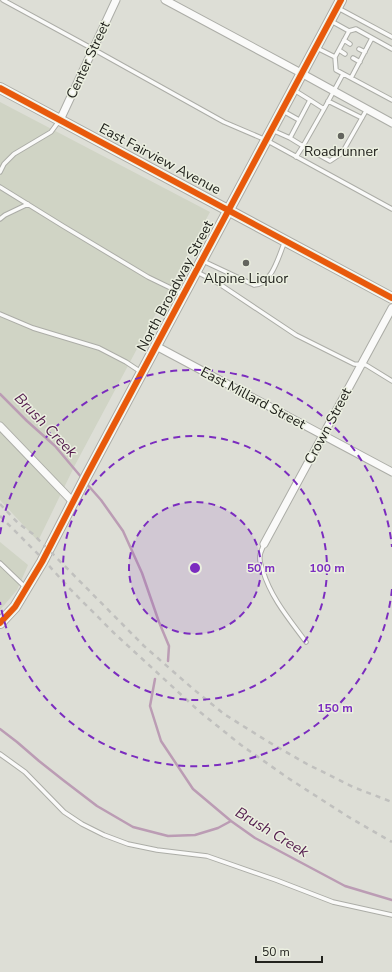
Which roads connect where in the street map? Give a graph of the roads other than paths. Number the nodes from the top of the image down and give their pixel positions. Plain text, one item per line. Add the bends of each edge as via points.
1 (3, 0) edge
2 (116, 0) edge
3 (165, 0) edge
4 (339, 3) edge
5 (330, 20) junction
6 (349, 31) junction
7 (392, 36) edge
8 (372, 38) junction
9 (344, 40) junction
10 (350, 44) dead end
11 (316, 47) junction
12 (94, 49) junction
13 (359, 49) dead end
14 (392, 49) edge
15 (339, 50) junction
16 (365, 52) junction
17 (345, 54) dead end
18 (335, 57) junction
19 (353, 58) dead end
20 (360, 62) junction
21 (301, 73) junction
22 (343, 74) junction
23 (351, 78) junction
24 (0, 88) edge
25 (293, 89) junction
26 (334, 91) junction
27 (310, 100) junction
28 (392, 100) edge
29 (328, 101) junction
30 (324, 108) junction
31 (367, 109) junction
32 (281, 111) junction
33 (362, 118) junction
34 (60, 120) junction
35 (300, 120) junction
36 (391, 121) edge
37 (271, 130) junction
38 (290, 138) junction
39 (266, 140) junction
40 (303, 146) junction
41 (296, 157) junction
42 (0, 172) edge
43 (0, 187) edge
44 (28, 204) junction
45 (392, 209) edge
46 (228, 210) junction
47 (0, 219) edge
48 (285, 240) junction
49 (202, 260) junction
50 (196, 272) junction
51 (184, 295) junction
52 (392, 298) edge
53 (392, 308) edge
54 (0, 314) edge
55 (156, 346) junction
56 (362, 364) junction
57 (142, 373) junction
58 (392, 381) edge
59 (0, 426) edge
60 (323, 436) junction
61 (392, 472) edge
62 (76, 498) junction
63 (264, 544) joint
64 (0, 563) edge
65 (27, 589) junction
66 (0, 623) edge
67 (306, 642) dead end
68 (0, 754) edge
69 (392, 915) edge

1 - 12 lane
2 - 12 street, Center Street
3 - 21 street
4 - 5 street, North Broadway Street
4 - 7 lane
5 - 6 lane
5 - 11 street, North Broadway Street
6 - 8 lane via 356,29
6 - 9 lane
8 - 14 lane
8 - 16 lane
9 - 10 lane
9 - 15 lane
11 - 18 lane
11 - 21 street, North Broadway Street
12 - 34 street, Center Street
12 - 39 lane via 224,122
13 - 16 lane
15 - 17 lane
15 - 18 lane
16 - 20 lane
18 - 22 lane via 336,70
19 - 20 lane
20 - 23 lane
21 - 25 street, North Broadway Street
21 - 26 street
22 - 23 lane
22 - 26 lane
23 - 28 lane
24 - 34 street, East Fairview Avenue
25 - 27 lane
25 - 32 street, North Broadway Street
26 - 29 lane
26 - 31 street
27 - 30 lane
27 - 35 lane
29 - 30 lane
29 - 33 lane
30 - 40 lane
31 - 33 lane
31 - 36 street
32 - 35 lane
32 - 37 street, North Broadway Street
33 - 40 lane via 342,153 330,162
34 - 42 lane via 51,132 14,154
34 - 46 street, East Fairview Avenue
35 - 38 lane
37 - 38 lane
37 - 39 street, North Broadway Street
38 - 40 lane
39 - 41 lane
39 - 46 street, North Broadway Street
40 - 41 lane
41 - 45 lane
43 - 44 lane
44 - 47 lane
44 - 51 lane via 148,277
46 - 48 street, East Fairview Avenue
46 - 49 street, North Broadway Street
48 - 49 lane via 269,277 259,285 254,285
48 - 52 street, East Fairview Avenue
49 - 50 street, North Broadway Street
50 - 51 street, North Broadway Street
50 - 56 lane via 296,335 354,364
51 - 55 street, North Broadway Street
53 - 56 street, Crown Street
54 - 57 lane via 33,328 99,348
55 - 57 street, North Broadway Street
55 - 60 street, East Millard Street
56 - 58 lane
56 - 60 street, Crown Street
57 - 62 street, North Broadway Street
59 - 62 street
60 - 61 street, East Millard Street
60 - 63 street, Crown Street
62 - 65 street, North Broadway Street
63 - 67 lane via 260,554 264,576
64 - 65 lane
65 - 66 street, North Broadway Street
68 - 69 lane via 25,772 64,812 104,835 128,844 207,856 333,902

